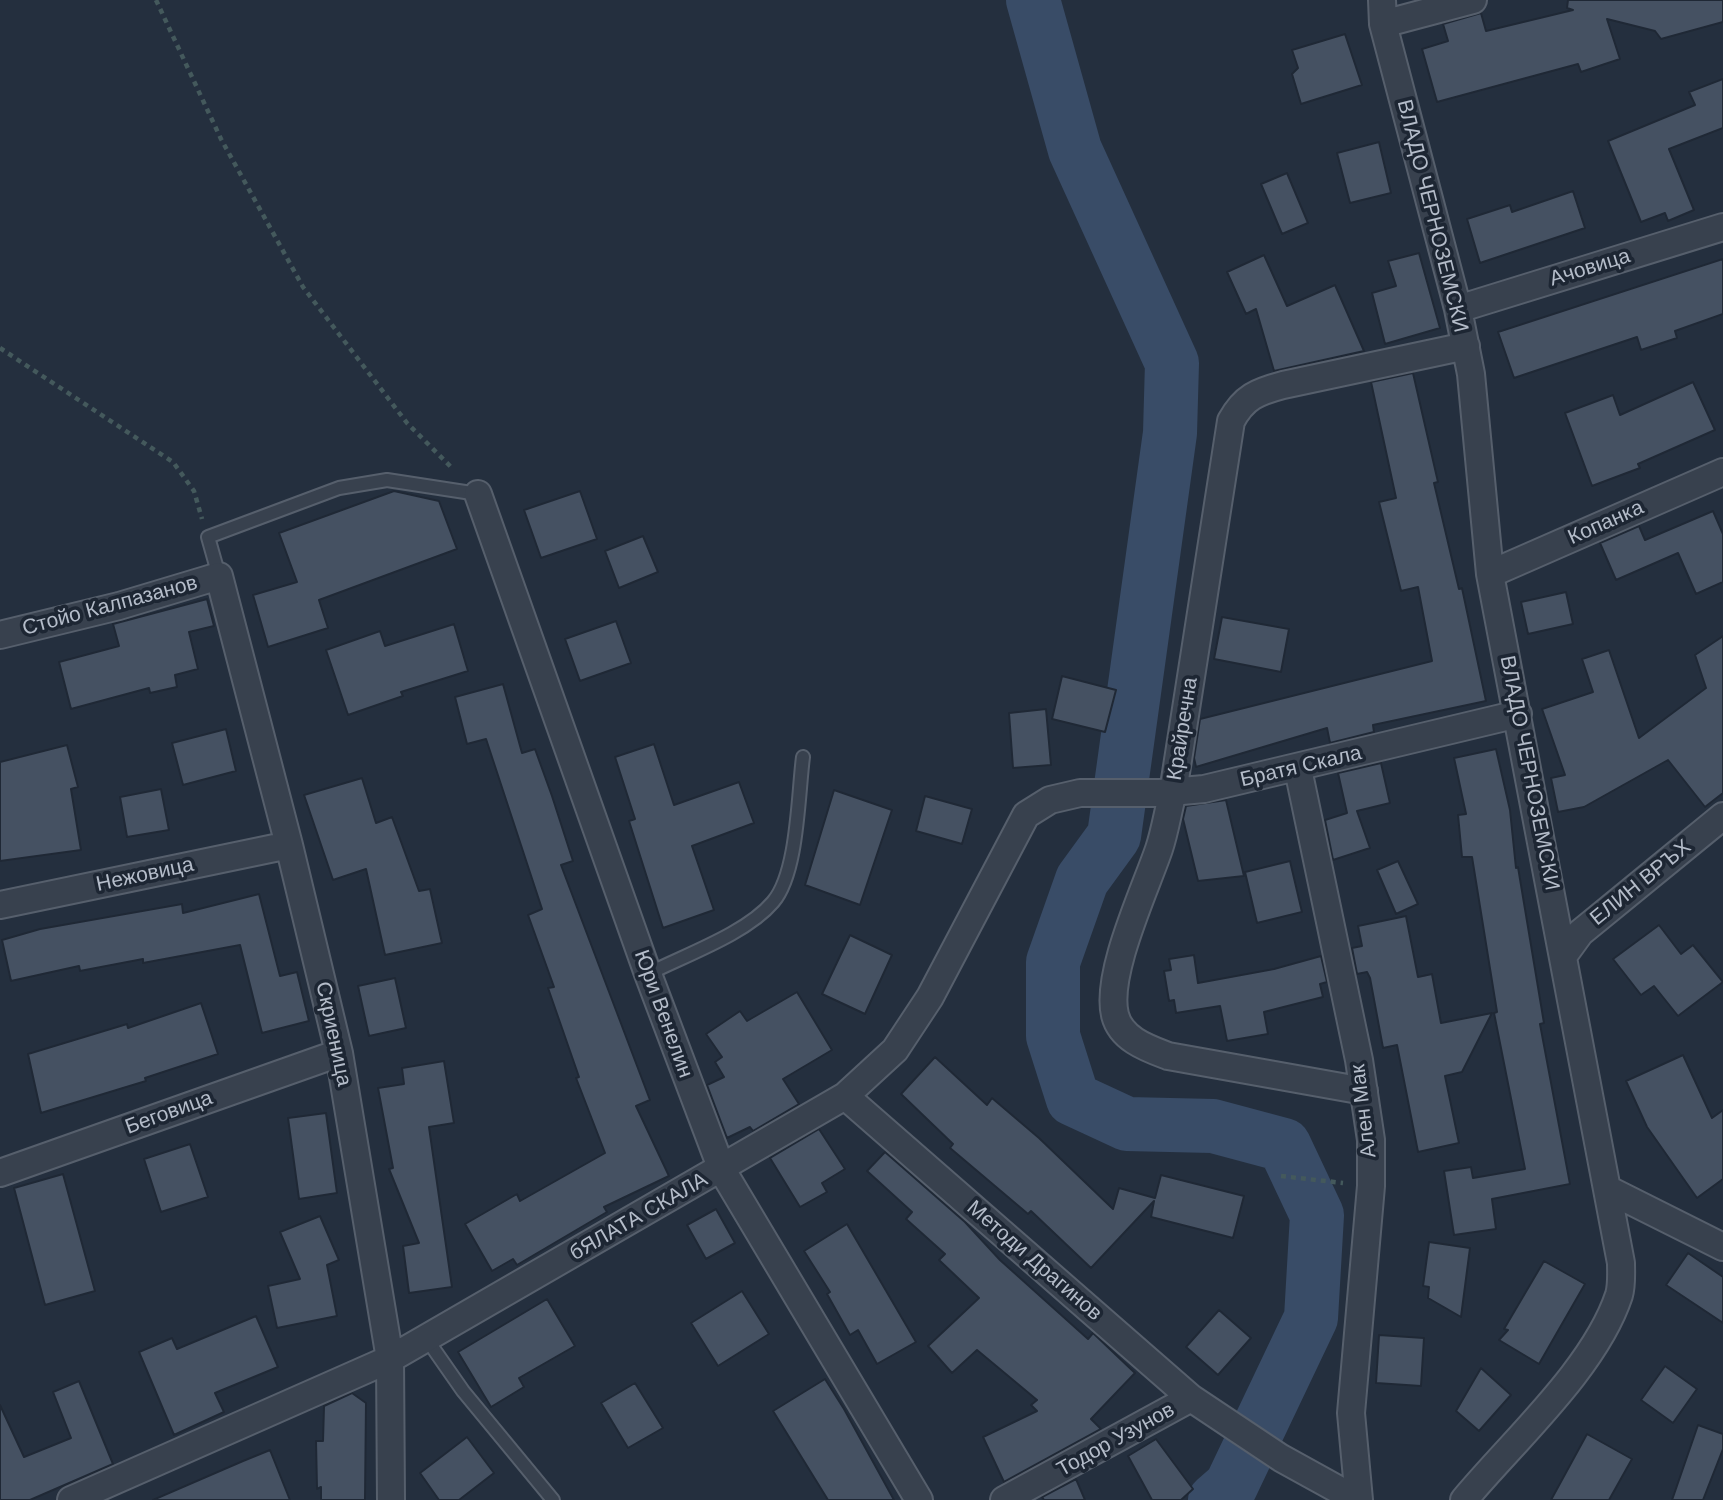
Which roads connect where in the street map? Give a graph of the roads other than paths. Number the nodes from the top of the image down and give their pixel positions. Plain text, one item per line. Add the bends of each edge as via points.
1 (1473, 0) edge
2 (1382, 12) edge
3 (1723, 227) edge
4 (1458, 309) junction
5 (1466, 346) junction
6 (1723, 472) edge
7 (478, 495) joint
8 (1490, 574) junction
9 (219, 576) junction
10 (0, 635) edge
11 (1518, 714) junction
12 (803, 757) dead end
13 (1298, 769) junction
14 (1080, 793) joint
15 (1166, 793) junction
16 (1723, 816) edge
17 (289, 845) junction
18 (0, 905) edge
19 (1564, 956) junction
20 (648, 974) junction
21 (339, 1053) junction
22 (1364, 1091) junction
23 (845, 1096) junction
24 (722, 1170) junction
25 (0, 1173) edge
26 (1609, 1190) junction
27 (1723, 1247) edge
28 (426, 1338) junction
29 (390, 1359) junction
30 (1191, 1398) junction
31 (71, 1500) edge
32 (391, 1500) edge
33 (553, 1500) edge
34 (919, 1500) edge
35 (1004, 1500) edge
36 (1358, 1500) edge
37 (1464, 1500) edge

1 - 2 street
2 - 4 street, ВЛАДО ЧЕРНОЗЕМСКИ
3 - 4 street, Ачовица
4 - 5 street, ВЛАДО ЧЕРНОЗЕМСКИ
5 - 8 street, ВЛАДО ЧЕРНОЗЕМСКИ
5 - 15 street, Крайречна via 1283,385 1256,392 1241,402 1231,421
6 - 8 street, Копанка
7 - 9 lane via 387,480 339,488 208,537
7 - 20 street, Юри Венелин
8 - 11 street, ВЛАДО ЧЕРНОЗЕМСКИ
9 - 10 street, Стойо Калпазанов
9 - 17 street, Скриеница
11 - 13 street, Братя Скала
11 - 19 street, ВЛАДО ЧЕРНОЗЕМСКИ
12 - 20 lane via 789,867 774,901 748,924
13 - 15 street, Братя Скала
13 - 22 street, Ален Мак
14 - 15 street, Братя Скала
14 - 23 street, бЯЛАТА СКАЛА via 1050,800 1026,815 930,997 895,1050
15 - 22 street, Крайречна via 1159,848 1121,958 1114,993 1115,1015 1125,1033 1168,1056
16 - 19 street, ЕЛИН ВРЪХ via 1580,933
17 - 18 street, Нежовица
17 - 21 street, Скриеница
19 - 26 street, ВЛАДО ЧЕРНОЗЕМСКИ
20 - 24 street, Юри Венелин
21 - 25 street, Беговица
21 - 29 street, Скриеница
22 - 36 street, Ален Мак via 1371,1186 1351,1413
23 - 24 street, бЯЛАТА СКАЛА
23 - 30 street, Методи Драгинов
24 - 28 street, бЯЛАТА СКАЛА
24 - 34 street, Юри Венелин
26 - 27 street
26 - 37 street, ВЛАДО ЧЕРНОЗЕМСКИ via 1621,1263 1620,1292 1606,1324 1583,1362
28 - 29 street, бЯЛАТА СКАЛА
28 - 33 lane via 463,1391
29 - 31 street, бЯЛАТА СКАЛА
29 - 32 street, Скриеница
30 - 35 street, Тодор Узунов
30 - 36 street, Методи Драгинов via 1281,1458

